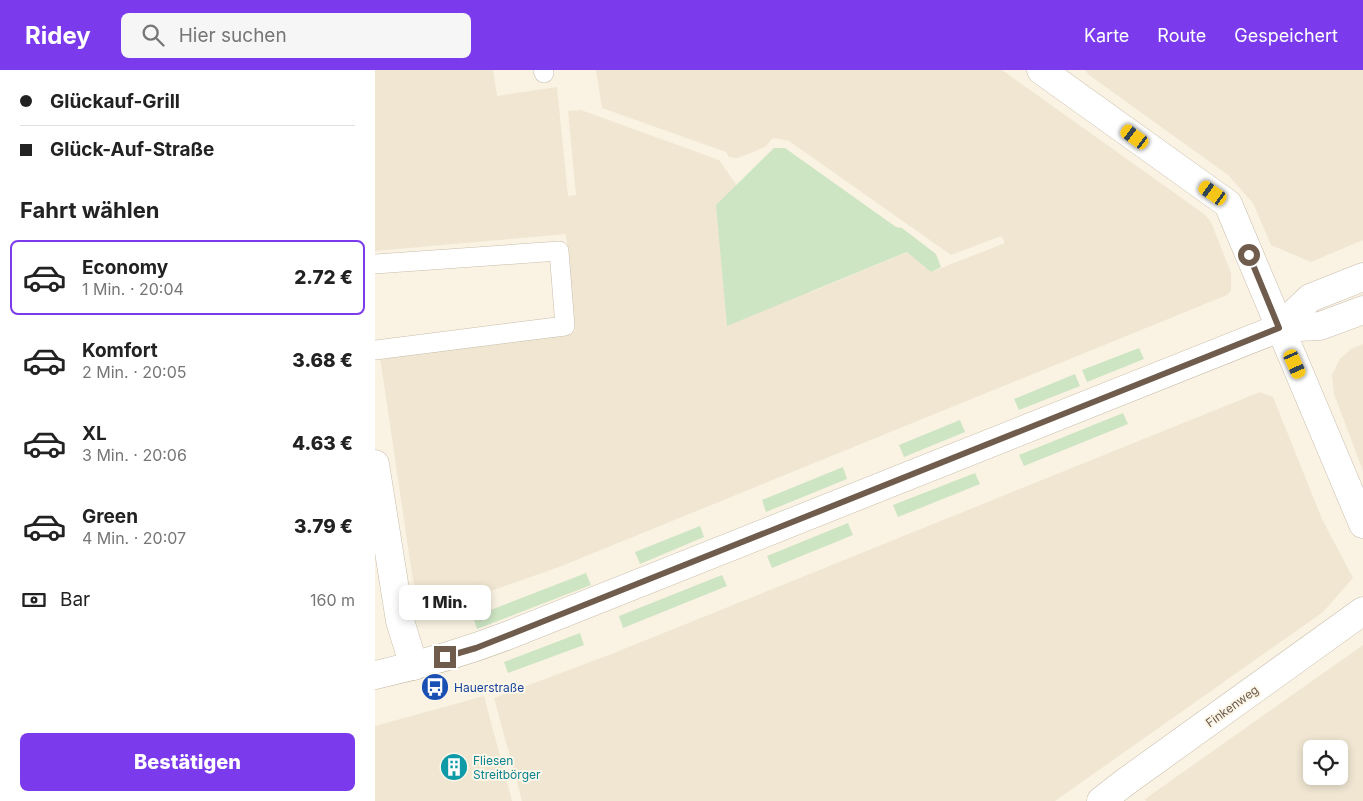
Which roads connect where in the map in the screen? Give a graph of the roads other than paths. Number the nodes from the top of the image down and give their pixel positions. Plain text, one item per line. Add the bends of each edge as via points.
1 (1041, 70) edge
2 (375, 264) edge
3 (1363, 277) edge
4 (1363, 310) edge
5 (1279, 328) junction
6 (375, 350) edge
7 (375, 464) edge
8 (1363, 524) edge
9 (1363, 611) edge
10 (414, 666) junction
11 (375, 675) edge
12 (1101, 801) edge

1 - 5 street via 1228,204
2 - 6 lane via 559,251 565,326
3 - 5 street via 1310,298
4 - 5 street via 1320,326
5 - 8 street
5 - 10 street via 476,648
7 - 10 street via 400,621
9 - 12 street, Finkenweg
10 - 11 street

